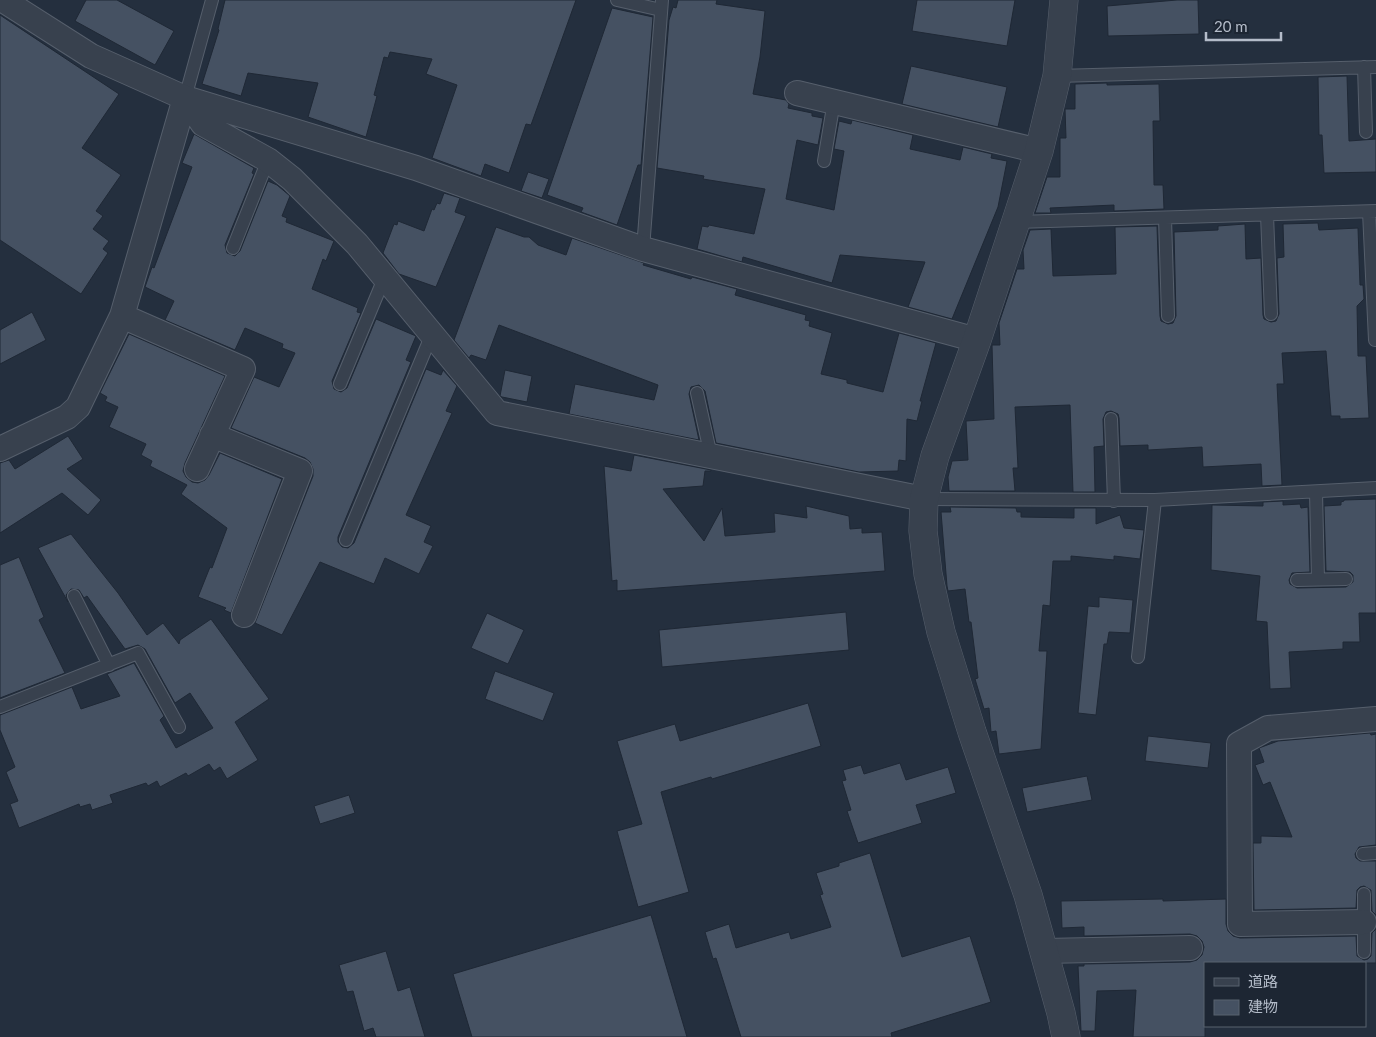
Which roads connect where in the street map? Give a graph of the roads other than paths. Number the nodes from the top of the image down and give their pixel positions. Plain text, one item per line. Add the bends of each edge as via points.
1 (4, 0) edge
2 (212, 0) edge
3 (617, 0) edge
4 (1064, 0) edge
5 (661, 5) edge
6 (1370, 67) edge
7 (1057, 76) junction
8 (797, 92) dead end
9 (185, 98) junction
10 (834, 101) junction
11 (1366, 132) dead end
12 (1039, 151) junction
13 (268, 160) junction
14 (824, 161) dead end
15 (1372, 212) edge
16 (1267, 214) junction
17 (1165, 218) junction
18 (1016, 222) junction
19 (233, 248) dead end
20 (643, 249) junction
21 (385, 276) junction
22 (1271, 314) dead end
23 (122, 316) junction
24 (1168, 316) dead end
25 (432, 334) junction
26 (977, 340) junction
27 (1375, 340) edge
28 (340, 384) dead end
29 (697, 393) dead end
30 (1111, 419) dead end
31 (212, 435) junction
32 (0, 449) edge
33 (711, 456) junction
34 (197, 469) dead end
35 (1376, 488) edge
36 (1316, 492) junction
37 (924, 499) junction
38 (1155, 500) junction
39 (1114, 501) junction
40 (346, 540) dead end
41 (1318, 579) junction
42 (1346, 579) dead end
43 (1297, 580) dead end
44 (74, 596) dead end
45 (244, 615) dead end
46 (1138, 657) dead end
47 (109, 665) junction
48 (0, 707) edge
49 (1376, 719) edge
50 (179, 727) dead end
51 (1376, 853) edge
52 (1363, 854) dead end
53 (1364, 894) dead end
54 (1364, 922) junction
55 (1190, 948) dead end
56 (1044, 951) junction
57 (1364, 952) dead end
58 (1066, 1037) edge

1 - 9 street via 92,56
2 - 9 lane
3 - 5 lane
4 - 7 street
5 - 20 lane
6 - 7 lane
6 - 11 lane
7 - 12 street
8 - 10 street
9 - 13 street via 203,124
9 - 20 street via 416,168
9 - 23 street
10 - 12 street
10 - 14 lane
12 - 18 street
13 - 19 lane
13 - 21 street via 292,179
15 - 16 lane
15 - 27 lane
16 - 17 lane
16 - 22 lane
17 - 18 lane
17 - 24 lane
18 - 26 street
20 - 26 street
21 - 25 street
21 - 28 lane
23 - 31 street via 243,369
23 - 32 street via 78,407 67,416
25 - 33 street via 497,413
25 - 40 lane
26 - 37 street via 935,456
29 - 33 lane
30 - 39 lane
31 - 34 street
31 - 45 street via 300,471
33 - 37 street
35 - 36 lane
36 - 38 lane
36 - 41 lane
37 - 39 lane
37 - 56 street via 923,531 928,574 940,632
38 - 39 lane
38 - 46 lane
41 - 42 lane
41 - 43 lane
44 - 47 lane
47 - 48 lane
47 - 50 lane via 138,653
49 - 54 street via 1268,728 1238,744 1240,924
51 - 52 lane
53 - 54 lane
54 - 57 lane
55 - 56 street
56 - 58 street

